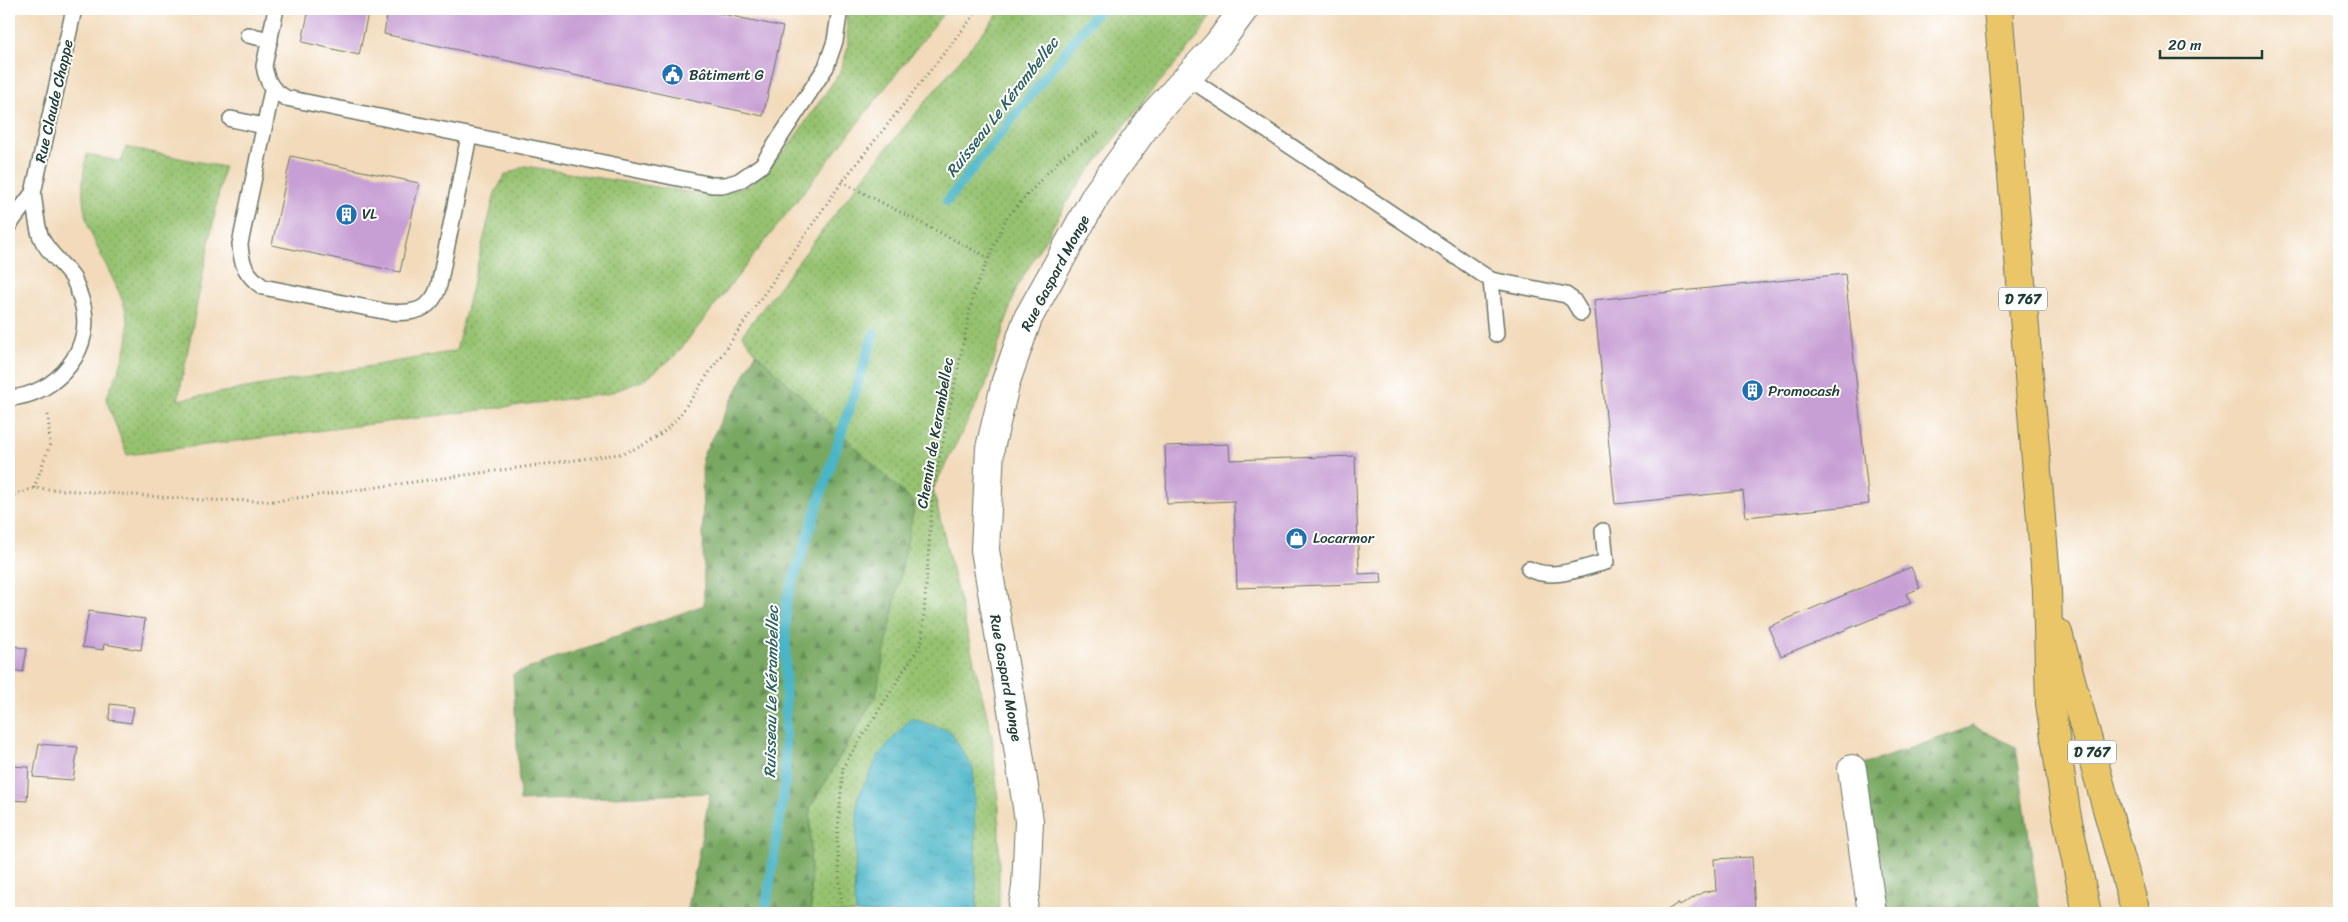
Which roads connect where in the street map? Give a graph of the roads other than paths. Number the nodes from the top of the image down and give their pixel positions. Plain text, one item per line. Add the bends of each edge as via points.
1 (74, 9) edge
2 (276, 9) edge
3 (840, 9) edge
4 (1244, 9) edge
5 (1998, 9) edge
6 (248, 35) dead end
7 (270, 40) junction
8 (1187, 77) junction
9 (272, 90) junction
10 (231, 119) dead end
11 (264, 126) junction
12 (469, 136) junction
13 (33, 194) junction
14 (9, 225) edge
15 (1491, 280) junction
16 (1581, 313) dead end
17 (1496, 334) dead end
18 (9, 398) edge
19 (1603, 530) dead end
20 (1529, 569) dead end
21 (2047, 590) junction
22 (1852, 769) dead end
23 (1022, 913) edge
24 (1872, 913) edge
25 (2087, 913) edge
26 (2136, 913) edge

1 - 13 lane, Rue Claude Chappe
2 - 7 lane
3 - 12 lane via 835,41 826,67 762,165 739,181 712,185
4 - 8 street, Rue Gaspard Monge via 1218,44
5 - 21 main road, D 767
6 - 7 lane
7 - 9 lane via 264,66
8 - 15 lane
8 - 23 street, Rue Gaspard Monge via 1155,114 1096,195 1028,318 1006,381 990,448 985,550 1029,822
9 - 11 lane
9 - 12 lane via 286,98
10 - 11 lane
11 - 12 lane via 240,244 243,268 263,287 404,313 422,309 435,298
13 - 14 lane
13 - 18 lane via 40,236 72,277 82,301 85,326 79,350 66,372 47,388 23,398
15 - 16 lane via 1566,295
15 - 17 lane
19 - 20 lane via 1606,562 1552,576
21 - 25 main road, D 767 via 2050,703 2066,812
21 - 26 main road, D 767
22 - 24 street

